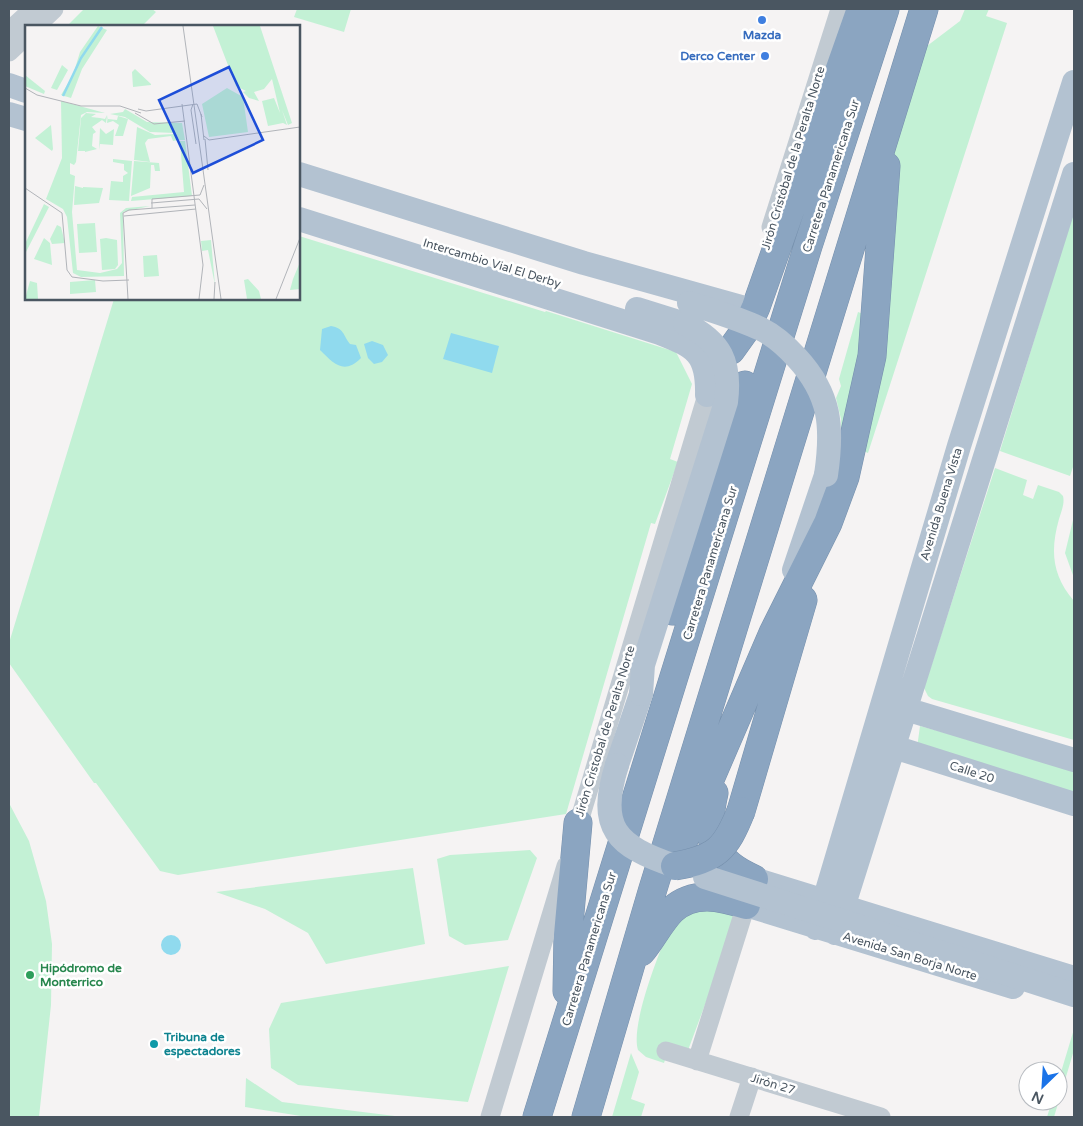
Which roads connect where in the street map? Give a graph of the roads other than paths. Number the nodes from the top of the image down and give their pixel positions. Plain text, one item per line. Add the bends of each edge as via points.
1 (33, 9) edge
2 (54, 9) edge
3 (840, 9) edge
4 (861, 9) edge
5 (885, 9) edge
6 (924, 9) edge
7 (941, 9) edge
8 (37, 25) edge
9 (9, 31) edge
10 (25, 37) edge
11 (910, 51) junction
12 (9, 52) edge
13 (1074, 82) edge
14 (9, 85) edge
15 (25, 91) edge
16 (9, 114) edge
17 (25, 119) edge
18 (888, 126) junction
19 (300, 174) edge
20 (1074, 174) edge
21 (300, 182) edge
22 (300, 203) edge
23 (300, 219) edge
24 (808, 246) junction
25 (746, 308) junction
26 (687, 314) junction
27 (731, 350) junction
28 (707, 395) junction
29 (821, 539) junction
30 (773, 633) junction
31 (641, 694) junction
32 (881, 702) junction
33 (904, 709) junction
34 (870, 739) junction
35 (894, 747) junction
36 (724, 750) junction
37 (1074, 760) edge
38 (1074, 804) edge
39 (578, 823) junction
40 (675, 866) junction
41 (754, 879) joint
42 (652, 892) junction
43 (746, 905) junction
44 (833, 905) junction
45 (825, 931) junction
46 (631, 964) junction
47 (1074, 978) edge
48 (1074, 995) edge
49 (1074, 1006) edge
50 (567, 1017) junction
51 (666, 1051) dead end
52 (697, 1060) junction
53 (752, 1077) junction
54 (490, 1117) edge
55 (537, 1117) edge
56 (586, 1117) edge
57 (739, 1117) edge
58 (881, 1117) edge

1 - 9 street
2 - 8 street
3 - 25 street, Jirón Cristóbal de la Peralta Norte
4 - 27 highway via 756,307 746,330
5 - 24 highway, Carretera Panamericana Sur
6 - 11 highway
7 - 11 highway
10 - 12 street
11 - 18 highway
13 - 32 main road, Avenida Buena Vista
14 - 15 main road
16 - 17 main road
18 - 29 highway via 872,356 845,477
18 - 42 highway
19 - 25 main road via 584,263
20 - 33 main road, Avenida Buena Vista
21 - 26 main road via 319,192
22 - 26 main road, Intercambio Vial El Derby
23 - 28 main road via 687,344 704,361
24 - 31 highway via 784,282 753,362 650,679
24 - 50 highway, Carretera Panamericana Sur
25 - 27 street, Jirón Cristóbal de la Peralta Norte
26 - 30 main road, bridge via 763,330 806,367 822,392 829,420 826,475
26 - 31 main road, bridge via 719,350 726,366 726,402 643,665
27 - 28 street, Jirón Cristobal de Peralta Norte
28 - 39 street, Jirón Cristobal de Peralta Norte
29 - 30 highway
29 - 40 highway, bridge via 733,831 720,850
30 - 36 highway
31 - 40 main road, bridge via 610,787 609,812 620,836 634,850
32 - 33 main road
32 - 34 main road, Avenida Buena Vista
33 - 35 main road, Avenida Buena Vista
33 - 37 main road
34 - 35 main road, Calle 20
34 - 44 main road, Avenida Buena Vista
35 - 38 main road, Calle 20
35 - 44 main road, Avenida Buena Vista
36 - 41 highway via 710,809 709,829 715,848 725,862
36 - 42 highway via 670,870
39 - 50 highway via 568,935
39 - 54 street, Jirón Cristobal de Peralta Norte
40 - 48 main road, bridge
41 - 44 main road
42 - 46 highway
43 - 45 main road, Avenida San Borja Norte
43 - 46 highway via 714,896 695,897 672,910
43 - 52 street
44 - 45 main road, Avenida Buena Vista
44 - 47 main road
45 - 49 main road, Avenida San Borja Norte
46 - 56 highway
50 - 55 highway, Carretera Panamericana Sur
51 - 52 street, Jirón 27
52 - 53 street, Jirón 27
53 - 57 street
53 - 58 street, Jirón 27

